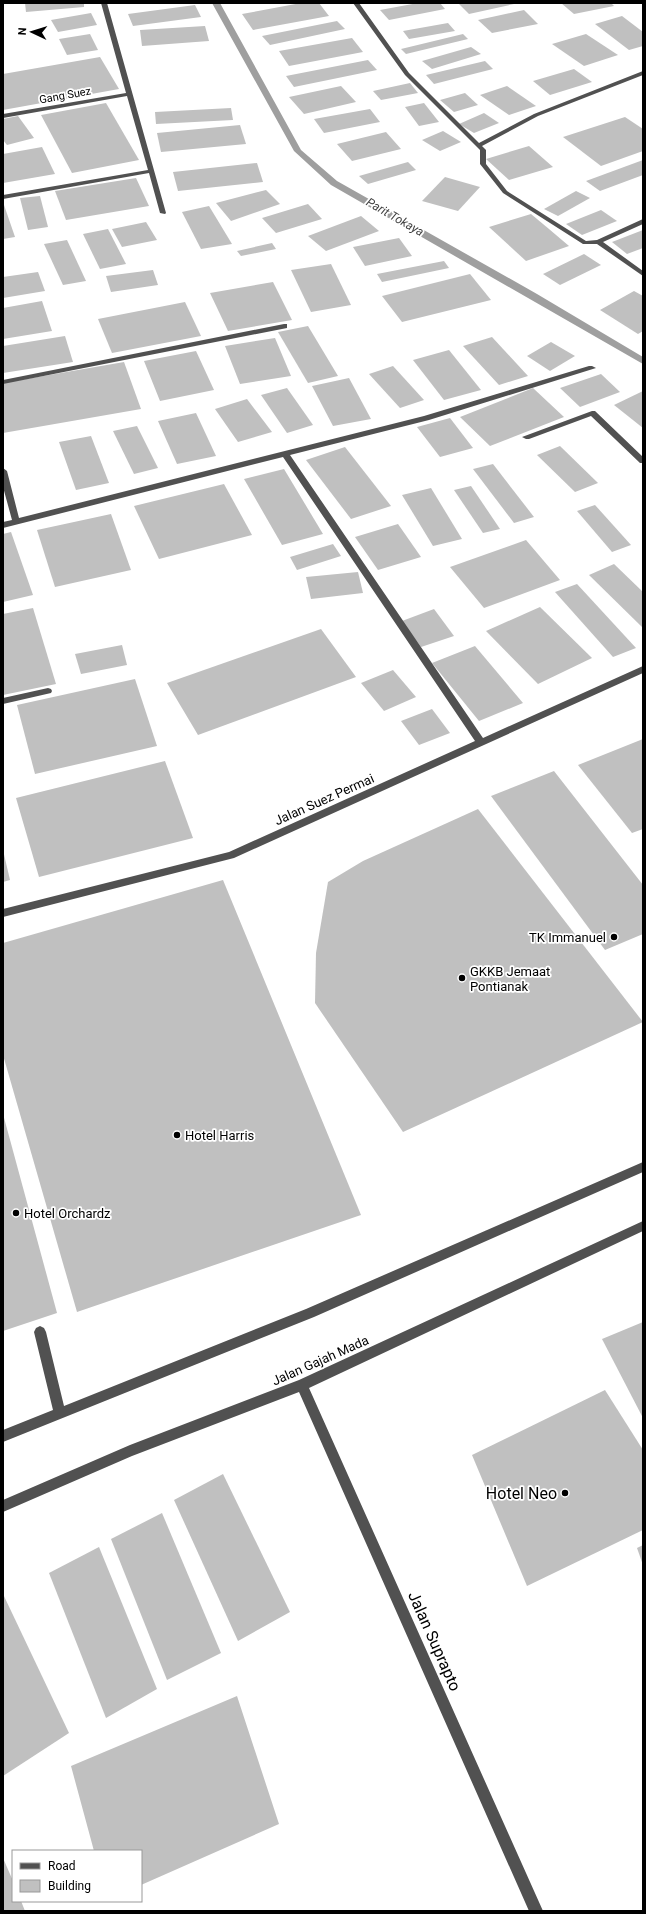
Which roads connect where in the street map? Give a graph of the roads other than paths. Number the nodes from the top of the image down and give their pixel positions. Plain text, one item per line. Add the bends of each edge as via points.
1 (104, 3) edge
2 (356, 3) edge
3 (643, 73) edge
4 (130, 94) junction
5 (3, 116) edge
6 (479, 144) junction
7 (151, 171) junction
8 (3, 197) edge
9 (163, 213) dead end
10 (643, 221) edge
11 (598, 242) junction
12 (643, 274) edge
13 (284, 326) dead end
14 (592, 368) dead end
15 (3, 382) edge
16 (526, 437) dead end
17 (285, 453) junction
18 (643, 461) edge
19 (3, 471) edge
20 (16, 522) junction
21 (3, 525) edge
22 (643, 669) edge
23 (48, 691) dead end
24 (3, 701) edge
25 (481, 742) junction
26 (3, 913) edge
27 (643, 1167) edge
28 (643, 1226) edge
29 (40, 1332) dead end
30 (302, 1385) junction
31 (60, 1413) junction
32 (3, 1436) edge
33 (3, 1506) edge
34 (536, 1911) edge

1 - 4 street
2 - 6 street via 407,74
3 - 6 street via 536,115
4 - 5 street, Gang Suez
4 - 7 street
6 - 11 street via 483,150 483,164 504,192 582,242
7 - 8 street
7 - 9 street
10 - 11 street
11 - 12 street
13 - 15 street
14 - 17 street via 426,418
16 - 18 street via 592,413
17 - 20 street
17 - 25 street
19 - 20 street
20 - 21 street
22 - 25 street, Jalan Suez Permai
23 - 24 street
25 - 26 street, Jalan Suez Permai via 231,855
27 - 31 street via 310,1313
28 - 30 street, Jalan Gajah Mada
29 - 31 street
30 - 33 street, Jalan Gajah Mada via 130,1451
30 - 34 street, Jalan Suprapto
31 - 32 street

